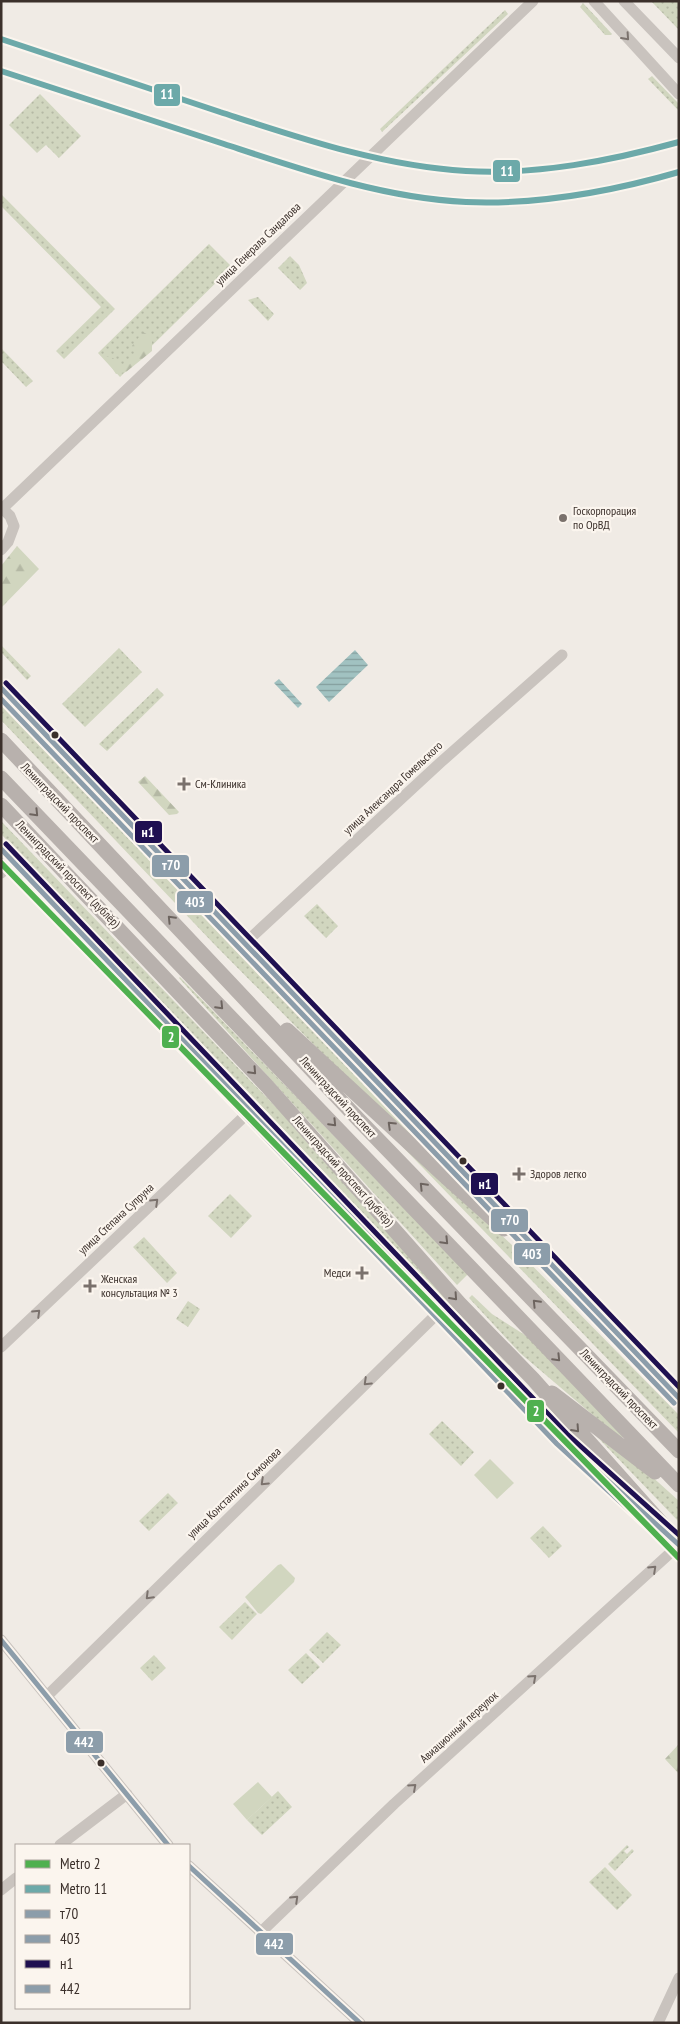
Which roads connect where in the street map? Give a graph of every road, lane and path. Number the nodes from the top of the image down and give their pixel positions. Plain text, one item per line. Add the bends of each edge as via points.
1 (533, 1) edge
2 (594, 1) edge
3 (624, 1) edge
4 (679, 58) edge
5 (679, 94) edge
6 (2, 507) edge
7 (1, 550) edge
8 (562, 655) dead end
9 (1, 688) edge
10 (1, 740) edge
11 (1, 778) edge
12 (1, 805) edge
13 (1, 849) edge
14 (13, 862) junction
15 (1, 873) edge
16 (244, 944) junction
17 (205, 955) junction
18 (250, 1111) junction
19 (570, 1286) junction
20 (440, 1311) junction
21 (1, 1347) edge
22 (532, 1379) junction
23 (679, 1398) edge
24 (679, 1451) edge
25 (679, 1485) edge
26 (679, 1492) edge
27 (679, 1544) edge
28 (1, 1640) edge
29 (47, 1696) junction
30 (127, 1794) junction
31 (61, 1844) edge
32 (167, 1844) edge
33 (190, 1867) edge
34 (15, 1879) edge
35 (1, 1890) edge
36 (260, 1933) junction
37 (679, 1978) edge
38 (360, 2023) edge
39 (658, 2023) edge

1 - 6 street, улица Генерала Сандалова
2 -> 5 street
3 - 4 street
6 - 7 street, улица Генерала Сандалова via 14,526
8 - 16 street, улица Александра Гомельского
9 - 16 main road
17 -> 10 main road, Ленинградский проспект
11 -> 25 main road, Ленинградский проспект
12 -> 22 main road, Ленинградский проспект (дублёр) via 260,1079 459,1303
13 - 14 main road, Ленинградский проспект (дублёр)
14 - 15 street
14 - 18 main road, Ленинградский проспект (дублёр)
16 - 19 main road
19 -> 17 main road via 447,1178
24 -> 17 main road, Ленинградский проспект
18 - 20 main road, Ленинградский проспект (дублёр)
21 -> 18 street, улица Степана Супруна
19 - 23 main road
20 - 27 main road, Ленинградский проспект (дублёр) via 562,1439
20 -> 29 street, улица Константина Симонова
22 - 26 main road via 634,1454
22 -> 27 main road, Ленинградский проспект (дублёр)
36 -> 27 street, Авиационный переулок via 400,1799
28 - 29 street
29 - 30 street
30 - 31 street
30 - 32 street
33 - 36 street
34 - 35 street
36 - 38 street
37 - 39 street

